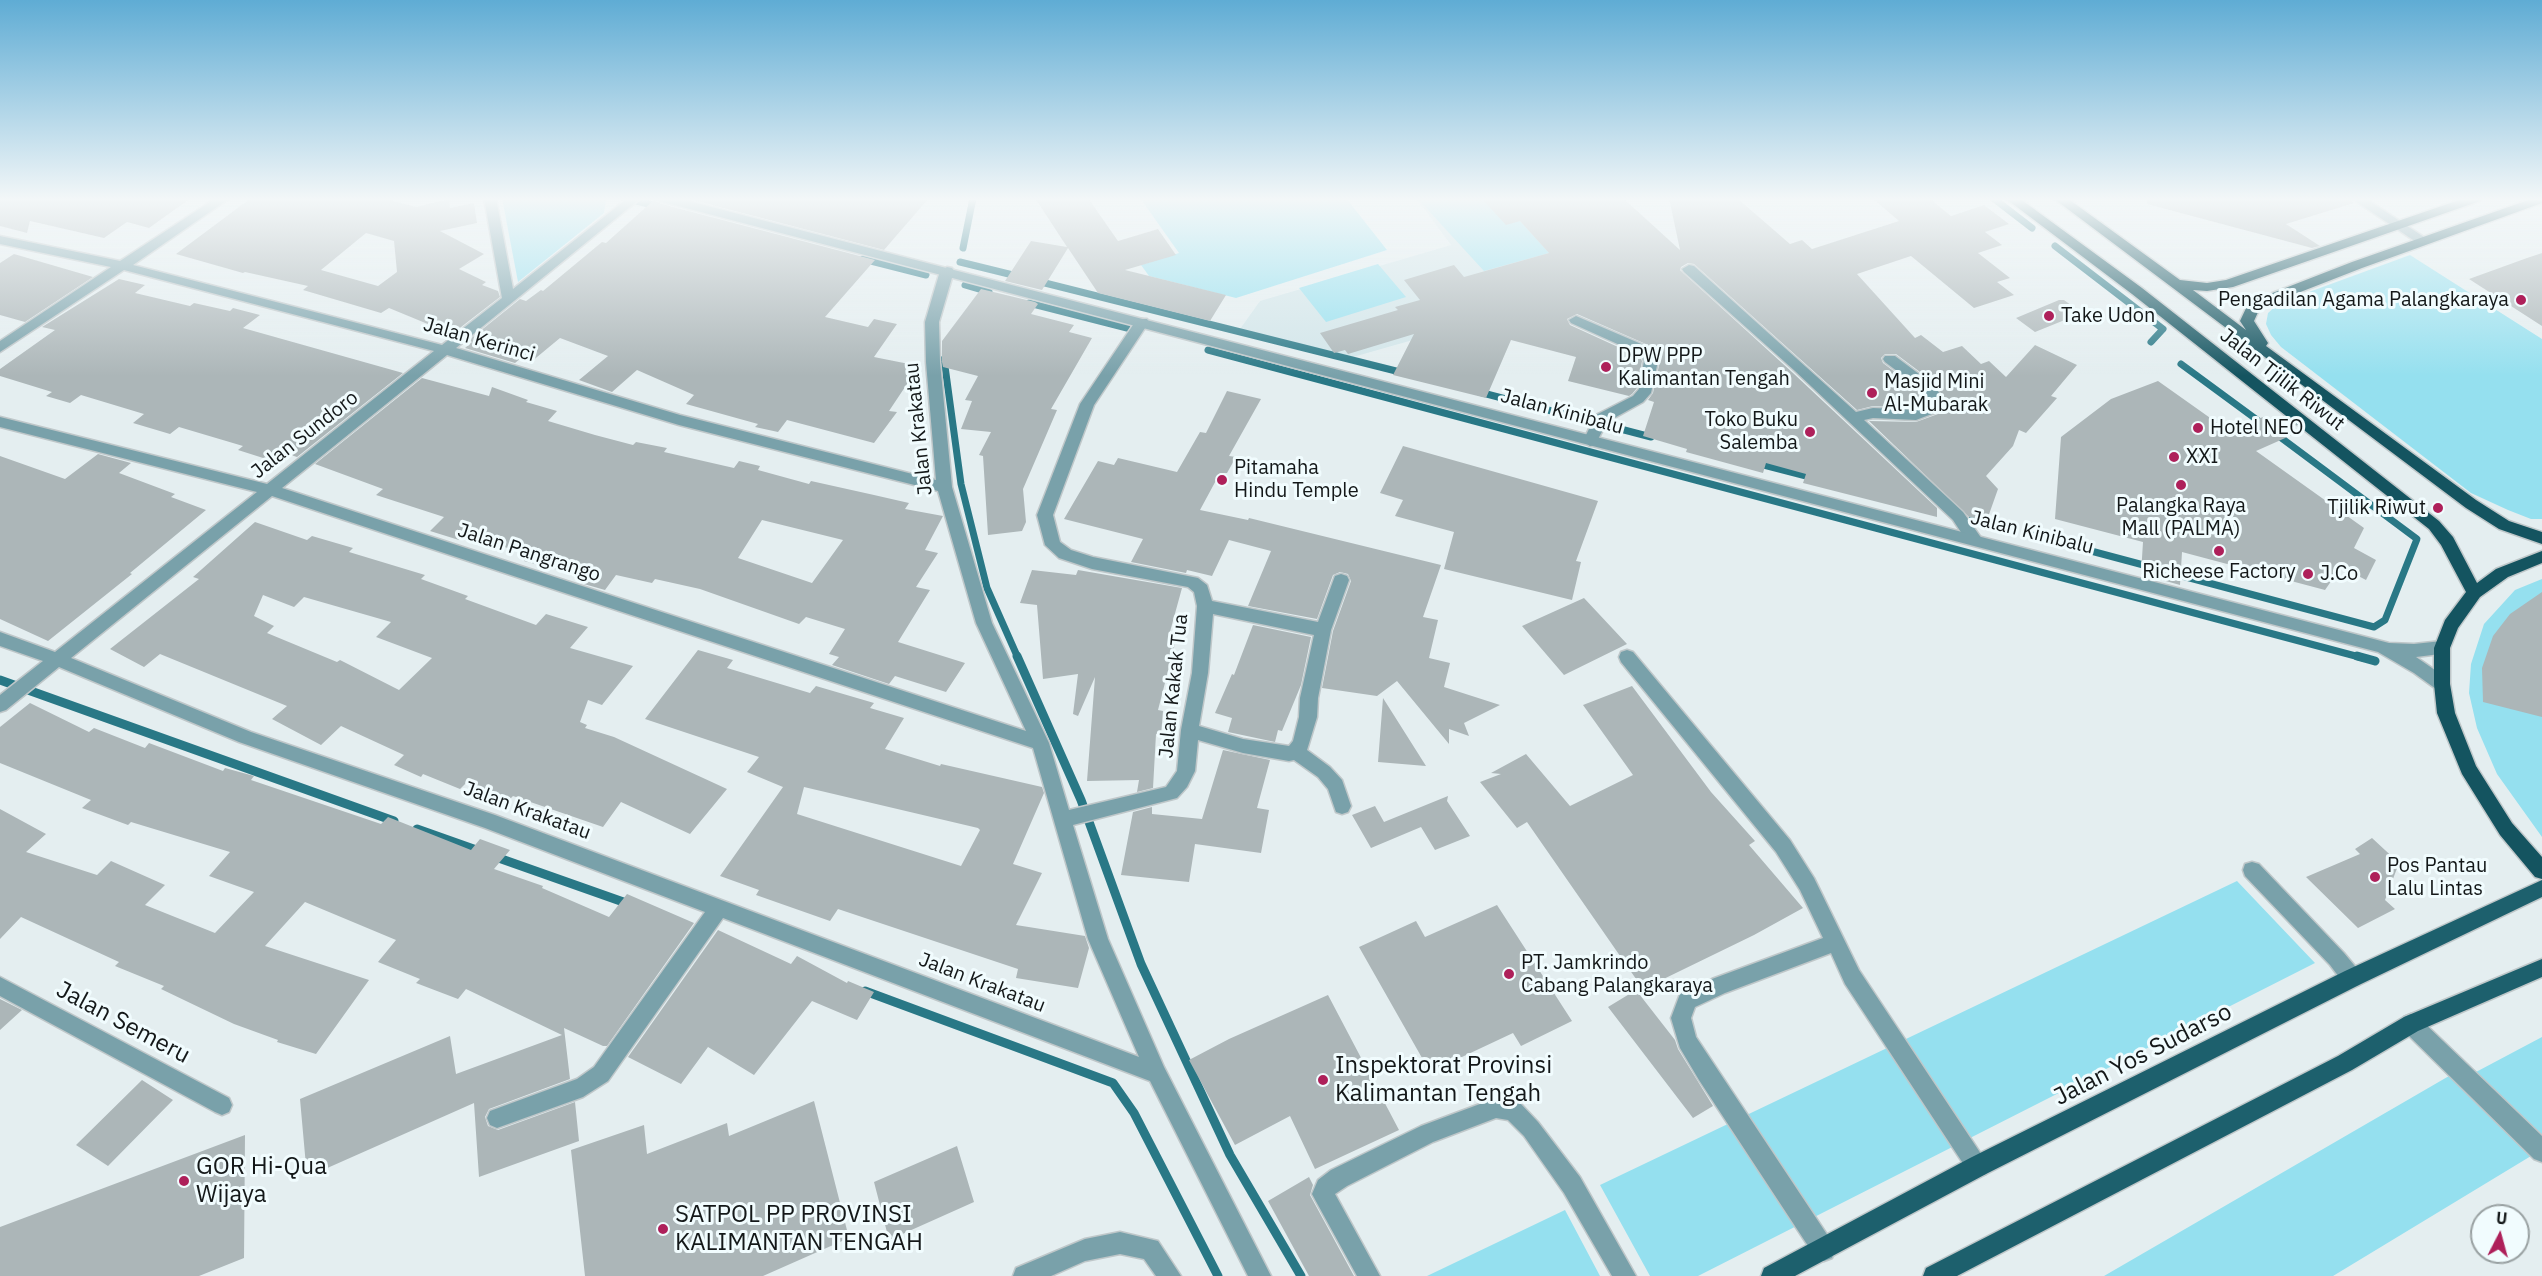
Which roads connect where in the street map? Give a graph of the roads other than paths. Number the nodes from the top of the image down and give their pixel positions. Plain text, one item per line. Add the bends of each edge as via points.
1 (83, 258) edge
2 (136, 258) edge
3 (501, 258) edge
4 (559, 258) edge
5 (891, 258) edge
6 (2092, 258) edge
7 (2141, 258) edge
8 (2305, 258) edge
9 (2378, 258) edge
10 (123, 266) junction
11 (1689, 269) dead end
12 (946, 272) junction
13 (2177, 284) junction
14 (508, 297) junction
15 (1576, 320) dead end
16 (1142, 322) junction
17 (0, 347) edge
18 (446, 350) junction
19 (2272, 357) junction
20 (1890, 359) dead end
21 (1854, 417) junction
22 (0, 422) edge
23 (1590, 441) junction
24 (944, 487) junction
25 (271, 490) junction
26 (2542, 538) edge
27 (1974, 540) junction
28 (2542, 557) edge
29 (1341, 580) dead end
30 (2474, 593) junction
31 (1204, 606) junction
32 (1323, 630) junction
33 (0, 639) edge
34 (2383, 647) junction
35 (2442, 648) junction
36 (1626, 657) dead end
37 (56, 659) junction
38 (2442, 684) junction
39 (0, 705) edge
40 (1190, 730) junction
41 (1040, 743) junction
42 (1295, 751) junction
43 (1342, 806) dead end
44 (1070, 817) junction
45 (2252, 870) dead end
46 (2542, 871) edge
47 (2542, 888) edge
48 (720, 908) junction
49 (1834, 943) junction
50 (2542, 968) edge
51 (2352, 978) junction
52 (0, 986) edge
53 (2411, 1024) junction
54 (1157, 1074) junction
55 (222, 1105) dead end
56 (497, 1118) dead end
57 (2542, 1151) edge
58 (1978, 1166) junction
59 (1824, 1250) junction
60 (1024, 1276) edge
61 (1170, 1276) edge
62 (1260, 1276) edge
63 (1369, 1276) edge
64 (1625, 1276) edge
65 (1772, 1276) edge
66 (1934, 1276) edge

1 - 10 street, Jalan Kerinci
2 - 10 street
3 - 14 street
4 - 14 street, Jalan Sundoro
5 - 12 street, Jalan Kinibalu
6 - 30 highway, Jalan Tjilik Riwut via 2429,520 2447,541
7 - 13 highway, Jalan Tjilik Riwut
8 - 13 highway via 2228,284
9 - 19 highway via 2253,307 2247,321
10 - 17 street
10 - 18 street, Jalan Kerinci
11 - 21 street
12 - 16 street, Jalan Kinibalu
12 - 24 street, Jalan Krakatau via 932,322
13 - 19 highway, Jalan Tjilik Riwut
14 - 18 street, Jalan Sundoro
15 - 23 street via 1648,352 1651,361 1646,390 1638,399 1601,419
16 - 23 street, Jalan Kinibalu
16 - 31 street, Jalan Kakak Tua via 1087,404 1045,515 1048,531 1053,544 1065,554 1192,582 1201,589
18 - 24 street, Jalan Kerinci via 680,420
18 - 25 street, Jalan Sundoro
19 - 26 highway, Jalan Tjilik Riwut via 2471,504 2504,525
20 - 21 street via 1930,389 1935,398 1932,409 1916,415 1873,413
21 - 27 street via 1958,516
22 - 25 street, Jalan Pangrango
23 - 27 street, Jalan Kinibalu
24 - 41 street, Jalan Krakatau via 984,623
25 - 37 street, Jalan Sundoro
25 - 41 street, Jalan Pangrango
27 - 34 street, Jalan Kinibalu
28 - 30 highway via 2502,573
29 - 32 street
30 - 35 highway via 2451,625
31 - 32 street
31 - 40 street, Jalan Kakak Tua via 1200,673
32 - 42 street via 1308,717 1301,745
33 - 37 street, Jalan Krakatau
34 - 35 street via 2414,651
34 - 38 street, Jalan Kinibalu
35 - 38 highway
36 - 49 street via 1783,846 1807,884
37 - 39 street, Jalan Sundoro
37 - 48 street, Jalan Krakatau via 245,737 489,820
38 - 46 highway via 2446,713 2468,769 2506,829
40 - 42 street via 1243,746 1289,754
40 - 44 street, Jalan Kakak Tua via 1186,771 1171,793
41 - 44 street, Jalan Krakatau
42 - 43 street via 1336,785
44 - 54 street, Jalan Krakatau via 1098,939
45 - 51 street
47 - 51 main road, Jalan Yos Sudarso
48 - 54 street, Jalan Krakatau
48 - 56 street via 601,1074 583,1088
49 - 58 street via 1891,1039
49 - 59 street via 1687,1001 1681,1018 1687,1041
50 - 53 main road
51 - 58 main road, Jalan Yos Sudarso
52 - 55 street, Jalan Semeru
53 - 57 street
53 - 66 main road via 2345,1064
54 - 62 street
58 - 59 main road, Jalan Yos Sudarso
59 - 65 main road, Jalan Yos Sudarso
60 - 61 street via 1085,1250 1120,1243 1150,1249
63 - 64 street via 1323,1194 1326,1188 1428,1133 1496,1108 1513,1110 1531,1129 1572,1185

